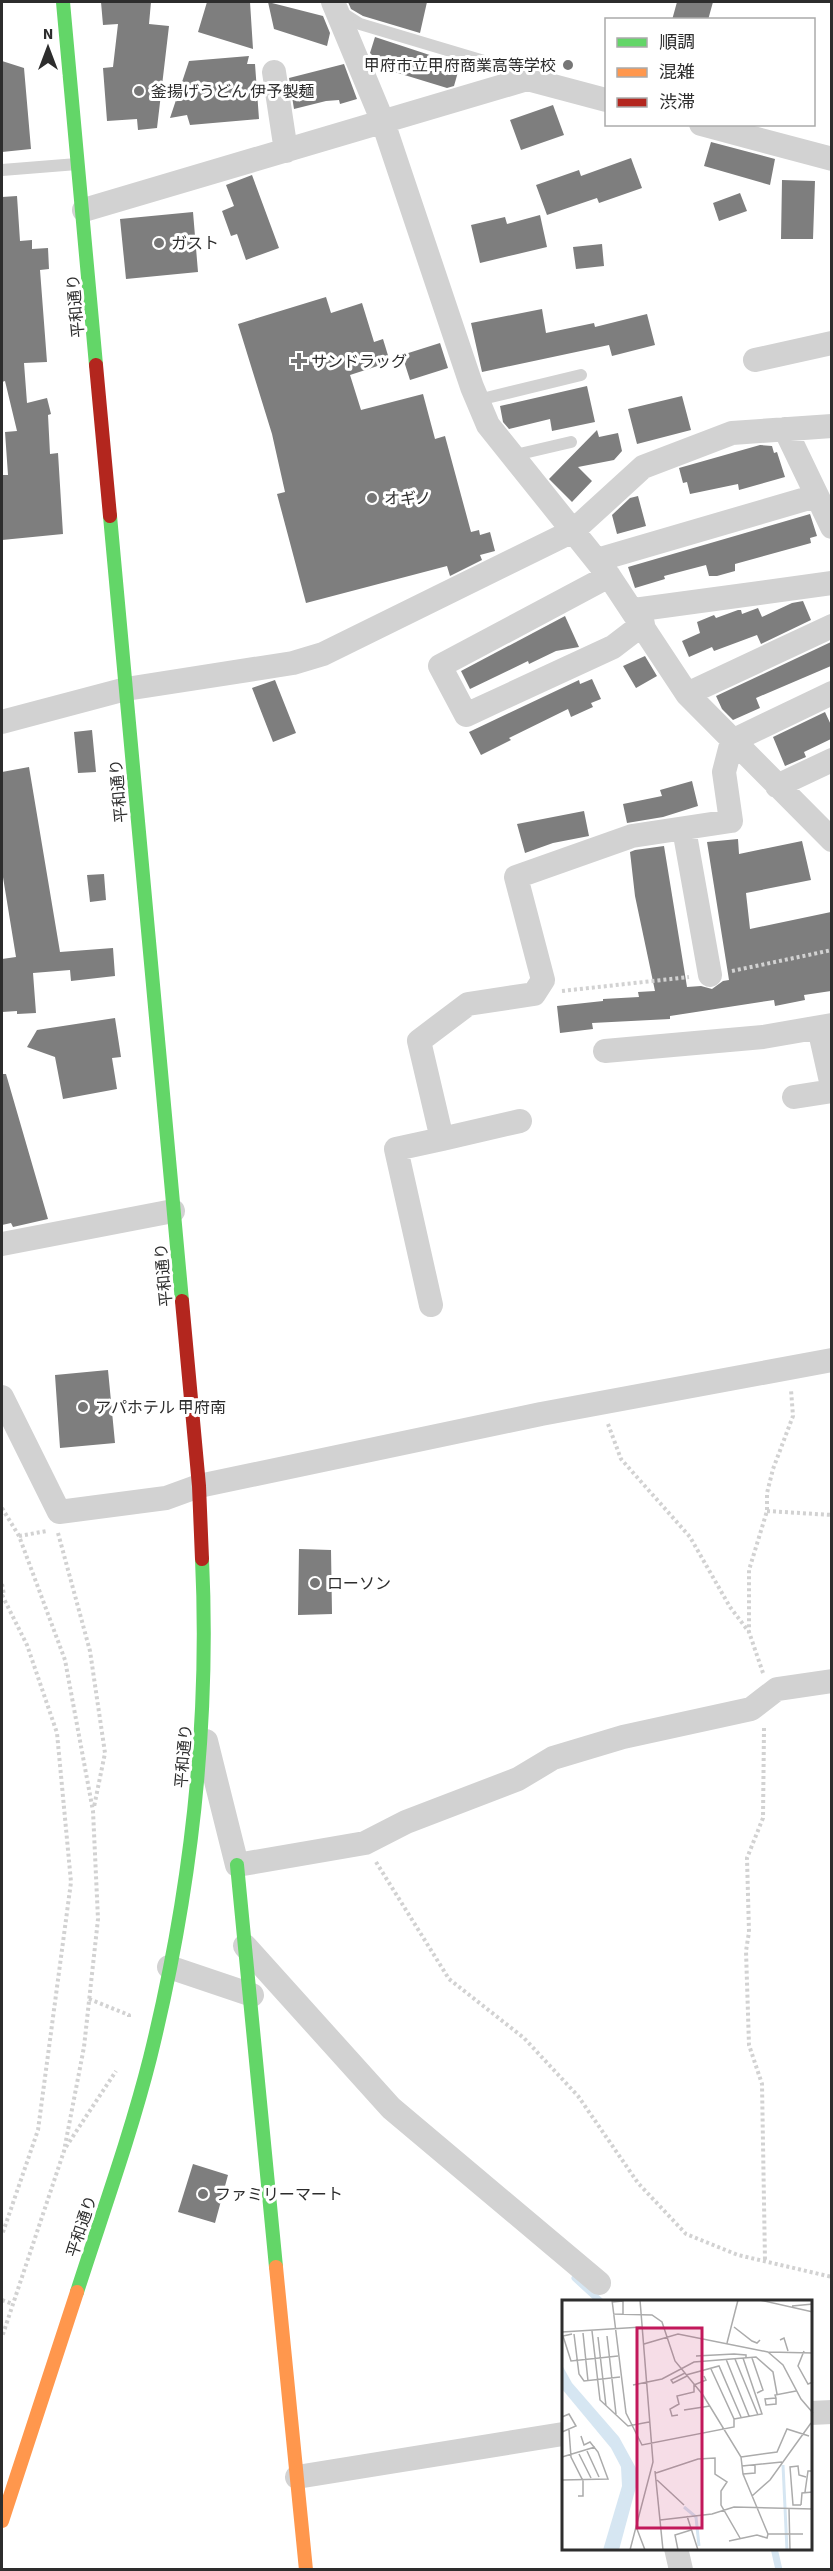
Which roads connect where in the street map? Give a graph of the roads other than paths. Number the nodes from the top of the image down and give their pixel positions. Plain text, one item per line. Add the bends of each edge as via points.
1 (63, 2) edge
2 (334, 5) edge
3 (274, 72) dead end
4 (527, 79) junction
5 (605, 100) edge
6 (383, 122) junction
7 (708, 126) edge
8 (286, 151) junction
9 (831, 159) edge
10 (77, 165) junction
11 (2, 170) edge
12 (84, 210) junction
13 (831, 344) edge
14 (755, 360) dead end
15 (581, 375) dead end
16 (478, 400) junction
17 (831, 426) edge
18 (785, 429) junction
19 (571, 442) dead end
20 (512, 456) junction
21 (816, 496) junction
22 (831, 526) edge
23 (573, 531) junction
24 (603, 568) junction
25 (831, 583) edge
26 (639, 617) junction
27 (831, 626) edge
28 (126, 689) junction
29 (831, 693) edge
30 (687, 694) junction
31 (2, 722) edge
32 (732, 741) junction
33 (831, 760) edge
34 (777, 786) junction
35 (684, 829) junction
36 (831, 840) edge
37 (710, 975) road end
38 (825, 1027) edge
39 (605, 1051) dead end
40 (831, 1086) edge
41 (831, 1091) edge
42 (794, 1097) dead end
43 (520, 1121) dead end
44 (442, 1139) junction
45 (173, 1211) junction
46 (2, 1244) edge
47 (431, 1305) dead end
48 (831, 1360) edge
49 (2, 1397) edge
50 (199, 1486) junction
51 (831, 1681) edge
52 (202, 1725) junction
53 (237, 1865) junction
54 (246, 1946) junction
55 (169, 1967) junction
56 (252, 1995) junction
57 (599, 2283) dead end
58 (831, 2412) edge
59 (812, 2413) edge
60 (562, 2434) edge
61 (297, 2477) junction
62 (2, 2521) edge
63 (676, 2550) edge
64 (306, 2570) edge
65 (681, 2570) edge

1 - 10 main road, 平和通り
2 - 4 lane via 360,24 514,70
2 - 6 street
3 - 8 street
4 - 5 street
4 - 6 street
6 - 8 street
6 - 16 street
7 - 9 street
8 - 12 street
10 - 11 lane
10 - 12 main road, 平和通り
12 - 28 main road, 平和通り
13 - 14 street
15 - 16 lane
16 - 20 street via 488,425
17 - 18 street
18 - 21 street
18 - 23 street via 732,433 643,467
19 - 20 lane
20 - 23 street
21 - 22 street
21 - 24 street
23 - 24 street
23 - 28 street via 323,654 293,663
24 - 26 street
24 - 26 street via 440,666 466,715 613,647
25 - 26 street
26 - 30 street
27 - 30 street
28 - 31 street
28 - 45 main road, 平和通り
29 - 32 street
30 - 32 street
32 - 34 street
32 - 35 street via 724,772 731,821
33 - 34 street
34 - 36 street
35 - 37 street
35 - 44 street via 633,836 516,877 543,980 534,994 468,1004 419,1041
38 - 39 street
38 - 40 street
41 - 42 street
43 - 44 street
44 - 47 street via 396,1149
45 - 46 street
45 - 50 main road, 平和通り
48 - 50 street
49 - 50 street via 59,1512 166,1498
50 - 52 main road, 平和通り via 205,1619
51 - 53 street via 777,1689 751,1709 623,1737 553,1758 518,1779 406,1822 365,1843
52 - 53 street
52 - 55 main road, 平和通り via 188,1859
53 - 54 main road
54 - 56 main road
54 - 57 street via 391,2108
55 - 56 street
55 - 62 main road, 平和通り via 129,2133
56 - 61 main road
58 - 59 street
60 - 61 street
61 - 64 main road
63 - 65 street

